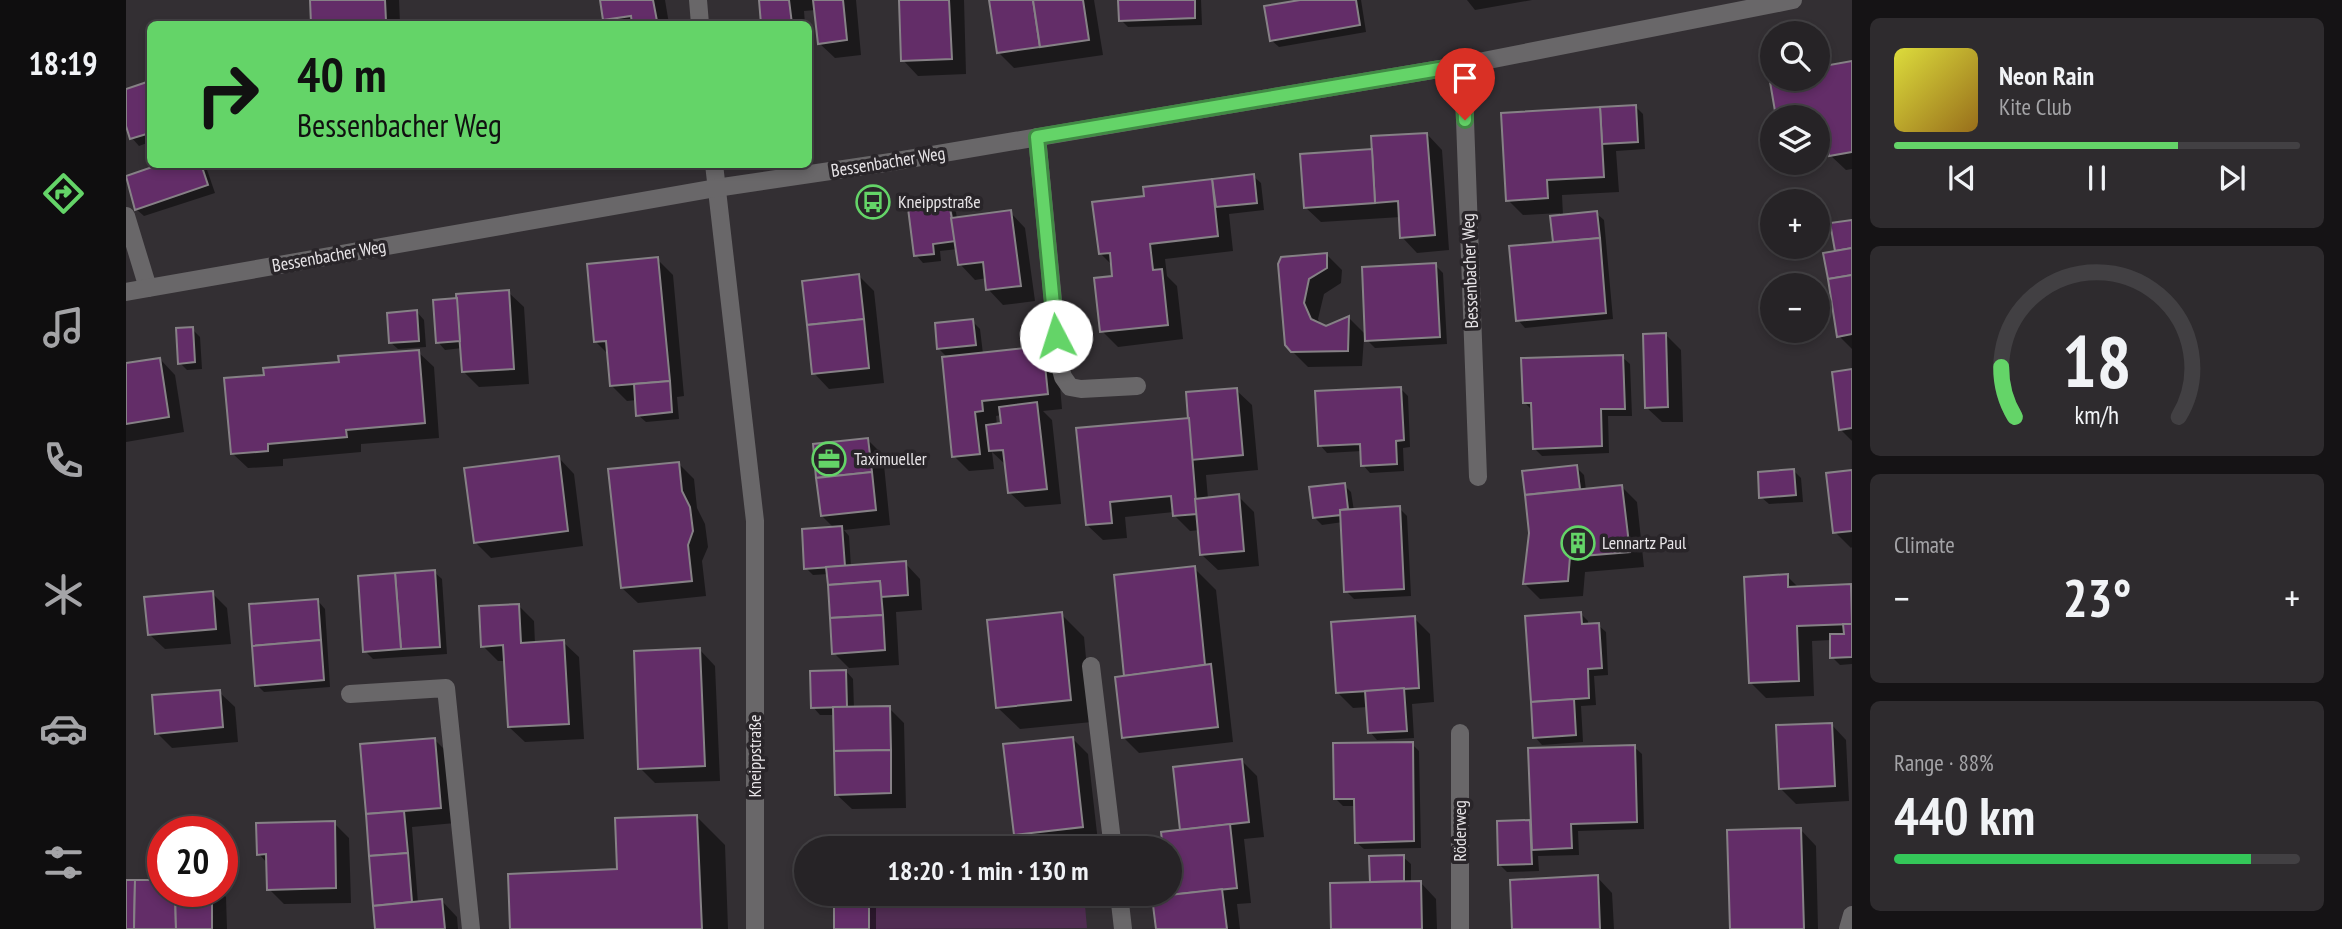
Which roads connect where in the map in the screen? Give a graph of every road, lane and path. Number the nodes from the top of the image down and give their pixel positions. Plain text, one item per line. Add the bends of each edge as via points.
1 (698, 0) edge
2 (1793, 0) edge
3 (700, 21) edge
4 (1463, 65) junction
5 (1037, 137) junction
6 (714, 168) edge
7 (716, 188) junction
8 (126, 216) edge
9 (148, 288) junction
10 (126, 292) edge
11 (1137, 386) dead end
12 (1478, 477) dead end
13 (1090, 666) dead end
14 (350, 694) dead end
15 (1460, 733) dead end
16 (1111, 836) edge
17 (1120, 906) edge
18 (1852, 915) edge
19 (471, 929) edge
20 (755, 929) edge
21 (1123, 929) edge
22 (1460, 929) edge
23 (1848, 929) edge

1 - 3 street
2 - 4 street, Bessenbacher Weg
4 - 5 street, Bessenbacher Weg
4 - 12 street, Bessenbacher Weg
5 - 7 street, Bessenbacher Weg
5 - 11 street via 1063,377 1070,387 1081,389
6 - 7 street, Kneippstraße
7 - 9 street, Bessenbacher Weg
7 - 20 street, Kneippstraße via 754,521
8 - 9 street
9 - 10 street, Bessenbacher Weg
13 - 16 street
14 - 19 street via 446,688
15 - 22 street, Röderweg
17 - 21 street
18 - 23 street

